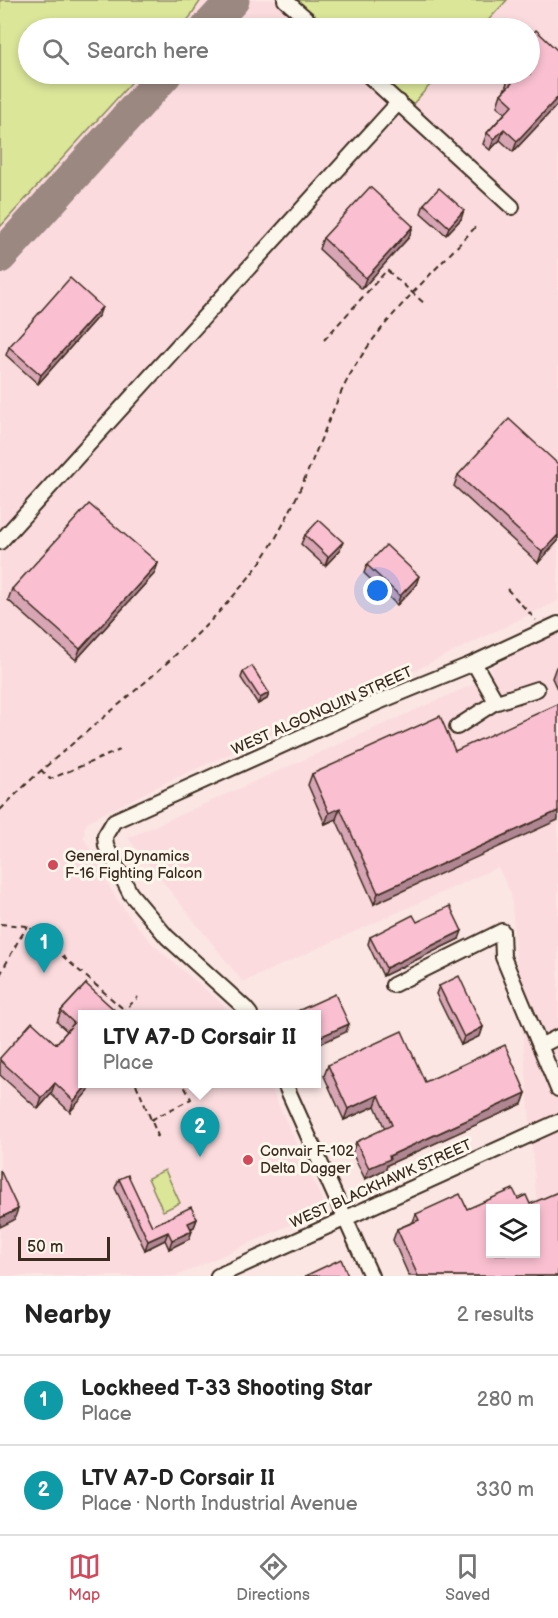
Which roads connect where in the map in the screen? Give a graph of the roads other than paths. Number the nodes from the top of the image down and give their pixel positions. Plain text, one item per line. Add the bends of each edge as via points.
1 (285, 0) edge
2 (306, 18) edge
3 (378, 84) edge
4 (399, 102) junction
5 (512, 207) dead end
6 (0, 542) edge
7 (552, 627) edge
8 (474, 663) junction
9 (537, 689) dead end
10 (494, 703) junction
11 (457, 727) dead end
12 (393, 985) dead end
13 (247, 1010) edge
14 (558, 1037) edge
15 (540, 1046) junction
16 (287, 1088) edge
17 (558, 1089) edge
18 (558, 1122) edge
19 (345, 1218) junction
20 (218, 1276) edge
21 (371, 1276) edge

1 - 2 street
3 - 4 street
4 - 5 street
4 - 6 street
7 - 8 street, WEST ALGONQUIN STREET
8 - 10 street
8 - 13 street, WEST ALGONQUIN STREET via 114,821 105,836 106,846 130,893 167,937
9 - 10 street
10 - 11 street
12 - 15 street via 502,931 503,957
14 - 15 street
15 - 17 street
16 - 19 street
18 - 19 street, WEST BLACKHAWK STREET
19 - 20 street, WEST BLACKHAWK STREET
19 - 21 street

